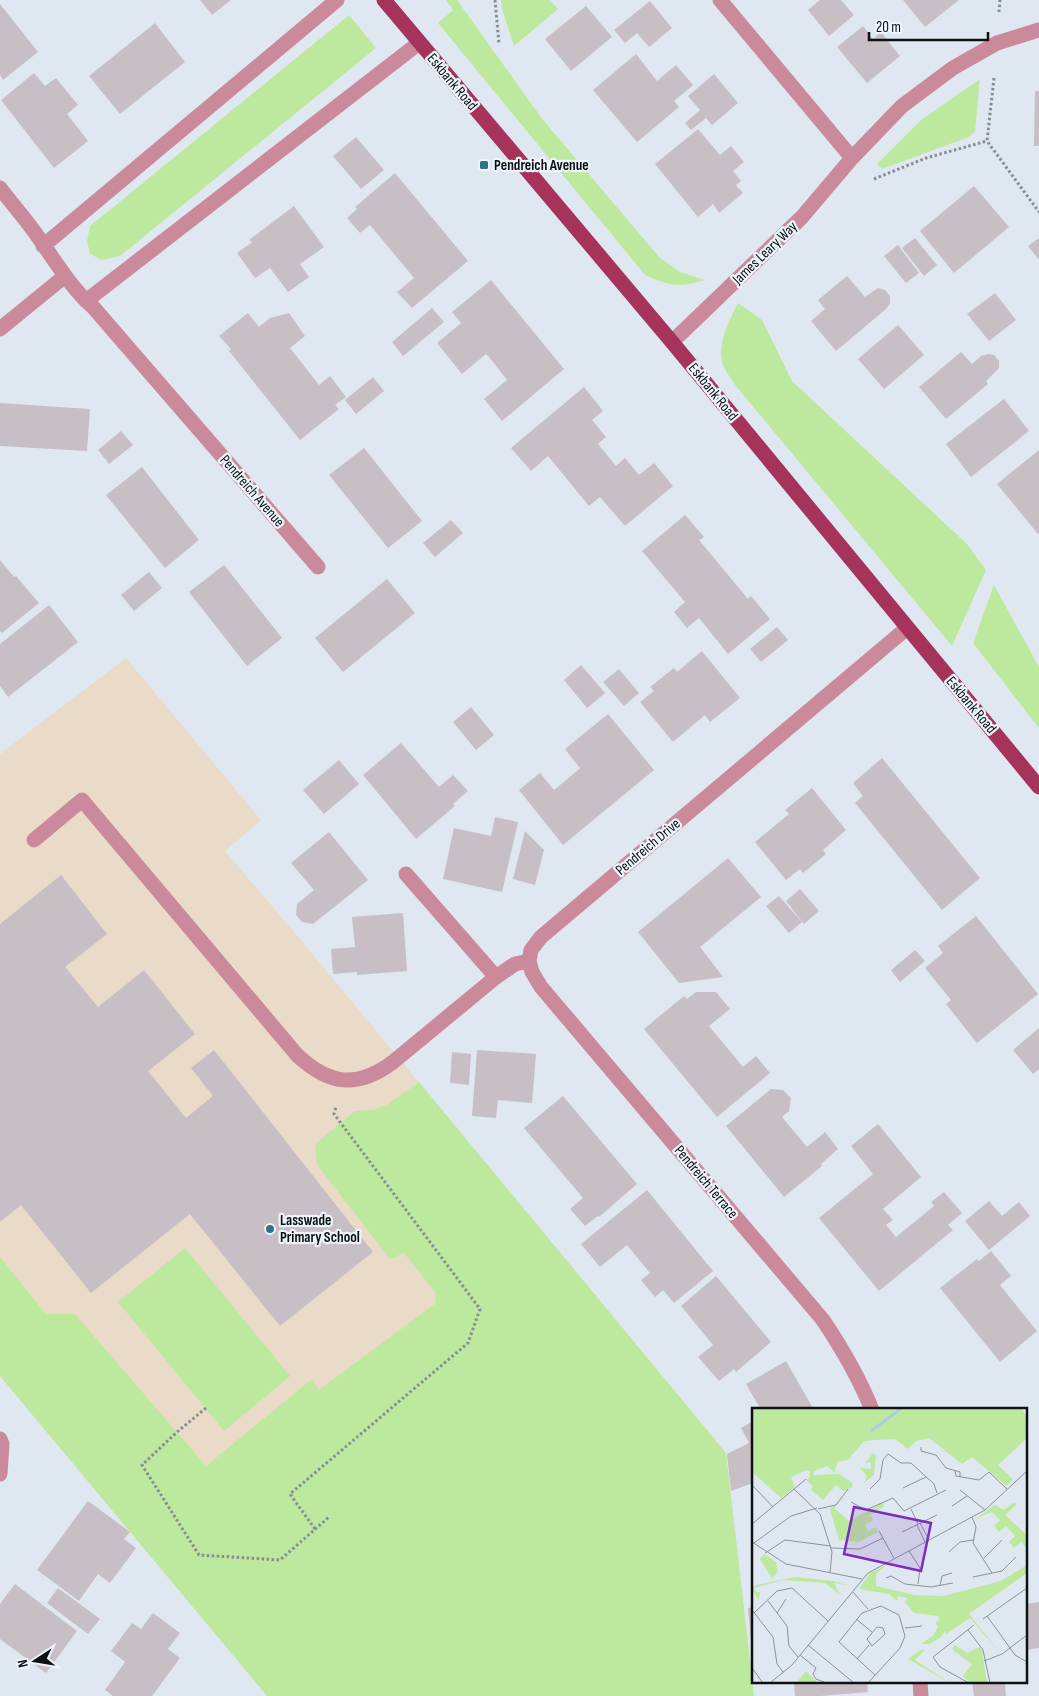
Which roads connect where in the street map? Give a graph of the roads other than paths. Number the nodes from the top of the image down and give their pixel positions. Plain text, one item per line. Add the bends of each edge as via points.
1 (337, 0) edge
2 (384, 0) edge
3 (727, 2) edge
4 (1039, 30) edge
5 (419, 43) junction
6 (852, 158) junction
7 (0, 188) edge
8 (43, 246) junction
9 (65, 276) junction
10 (86, 302) junction
11 (0, 329) edge
12 (672, 342) junction
13 (318, 567) dead end
14 (907, 628) junction
15 (1039, 787) edge
16 (34, 840) dead end
17 (406, 874) dead end
18 (529, 961) junction
19 (496, 977) junction
20 (871, 1408) edge
21 (0, 1439) edge
22 (0, 1474) edge

1 - 8 street
2 - 5 main road, Eskbank Road
3 - 6 street
4 - 6 street, James Leary Way via 998,43 953,68 902,106
5 - 10 street
5 - 12 main road, Eskbank Road
6 - 12 street, James Leary Way via 802,217
7 - 8 street, Pendreich Avenue
8 - 9 street, Pendreich Avenue
9 - 10 street, Pendreich Avenue
9 - 11 street
10 - 13 street, Pendreich Avenue
12 - 14 main road, Eskbank Road
14 - 15 main road, Eskbank Road
14 - 18 street, Pendreich Drive via 540,937 531,950
16 - 19 street via 82,800 297,1055 325,1076 342,1080 361,1079 378,1073
17 - 19 street
18 - 19 street via 515,964
18 - 20 street, Pendreich Terrace via 541,987 823,1320 845,1354
21 - 22 street

